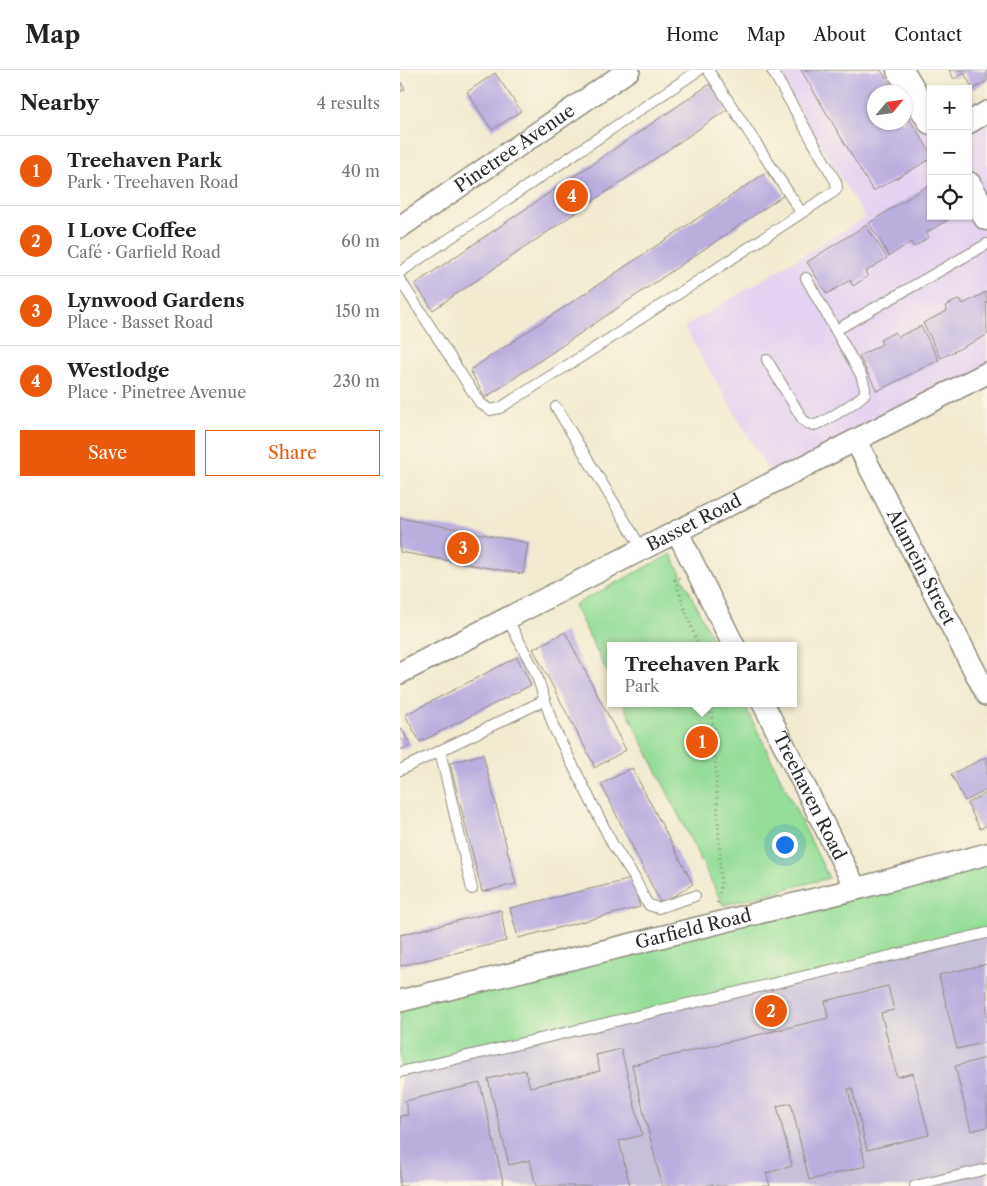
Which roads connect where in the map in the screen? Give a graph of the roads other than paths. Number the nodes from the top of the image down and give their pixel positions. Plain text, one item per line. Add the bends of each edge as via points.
1 (629, 70) edge
2 (699, 70) edge
3 (708, 70) edge
4 (772, 70) edge
5 (900, 70) edge
6 (987, 112) edge
7 (927, 114) edge
8 (972, 121) edge
9 (972, 192) edge
10 (801, 212) junction
11 (987, 217) edge
12 (400, 227) edge
13 (987, 244) edge
14 (400, 272) edge
15 (806, 278) dead end
16 (400, 280) edge
17 (836, 330) junction
18 (767, 360) dead end
19 (987, 373) edge
20 (556, 407) dead end
21 (856, 441) junction
22 (677, 531) junction
23 (642, 549) junction
24 (507, 618) junction
25 (732, 642) edge
26 (400, 673) edge
27 (987, 695) edge
28 (545, 700) junction
29 (765, 707) edge
30 (440, 751) junction
31 (400, 770) edge
32 (987, 854) edge
33 (472, 888) dead end
34 (856, 888) junction
35 (695, 896) dead end
36 (987, 933) edge
37 (400, 1001) edge
38 (400, 1072) edge
39 (987, 1169) edge
40 (914, 1186) edge

1 - 12 street, Pinetree Avenue
2 - 14 lane
3 - 10 lane
4 - 10 lane via 837,186 835,191
5 - 7 street
6 - 8 street
9 - 11 street
10 - 16 lane via 617,334 508,403 490,410 480,403
13 - 17 lane
15 - 17 lane
17 - 18 lane via 861,375 865,393 858,401 820,422 813,425 803,420
19 - 21 street, Basset Road
20 - 23 lane
21 - 22 street, Basset Road
21 - 27 street, Alamein Street
22 - 23 street, Basset Road
22 - 25 street
23 - 24 street, Basset Road
24 - 26 street, Basset Road
24 - 28 lane via 536,673
28 - 30 lane
28 - 35 lane via 554,728 645,900 658,908
29 - 34 street, Treehaven Road
30 - 31 lane
30 - 33 lane
32 - 34 street, Garfield Road
34 - 37 street, Garfield Road
36 - 38 lane
39 - 40 lane

